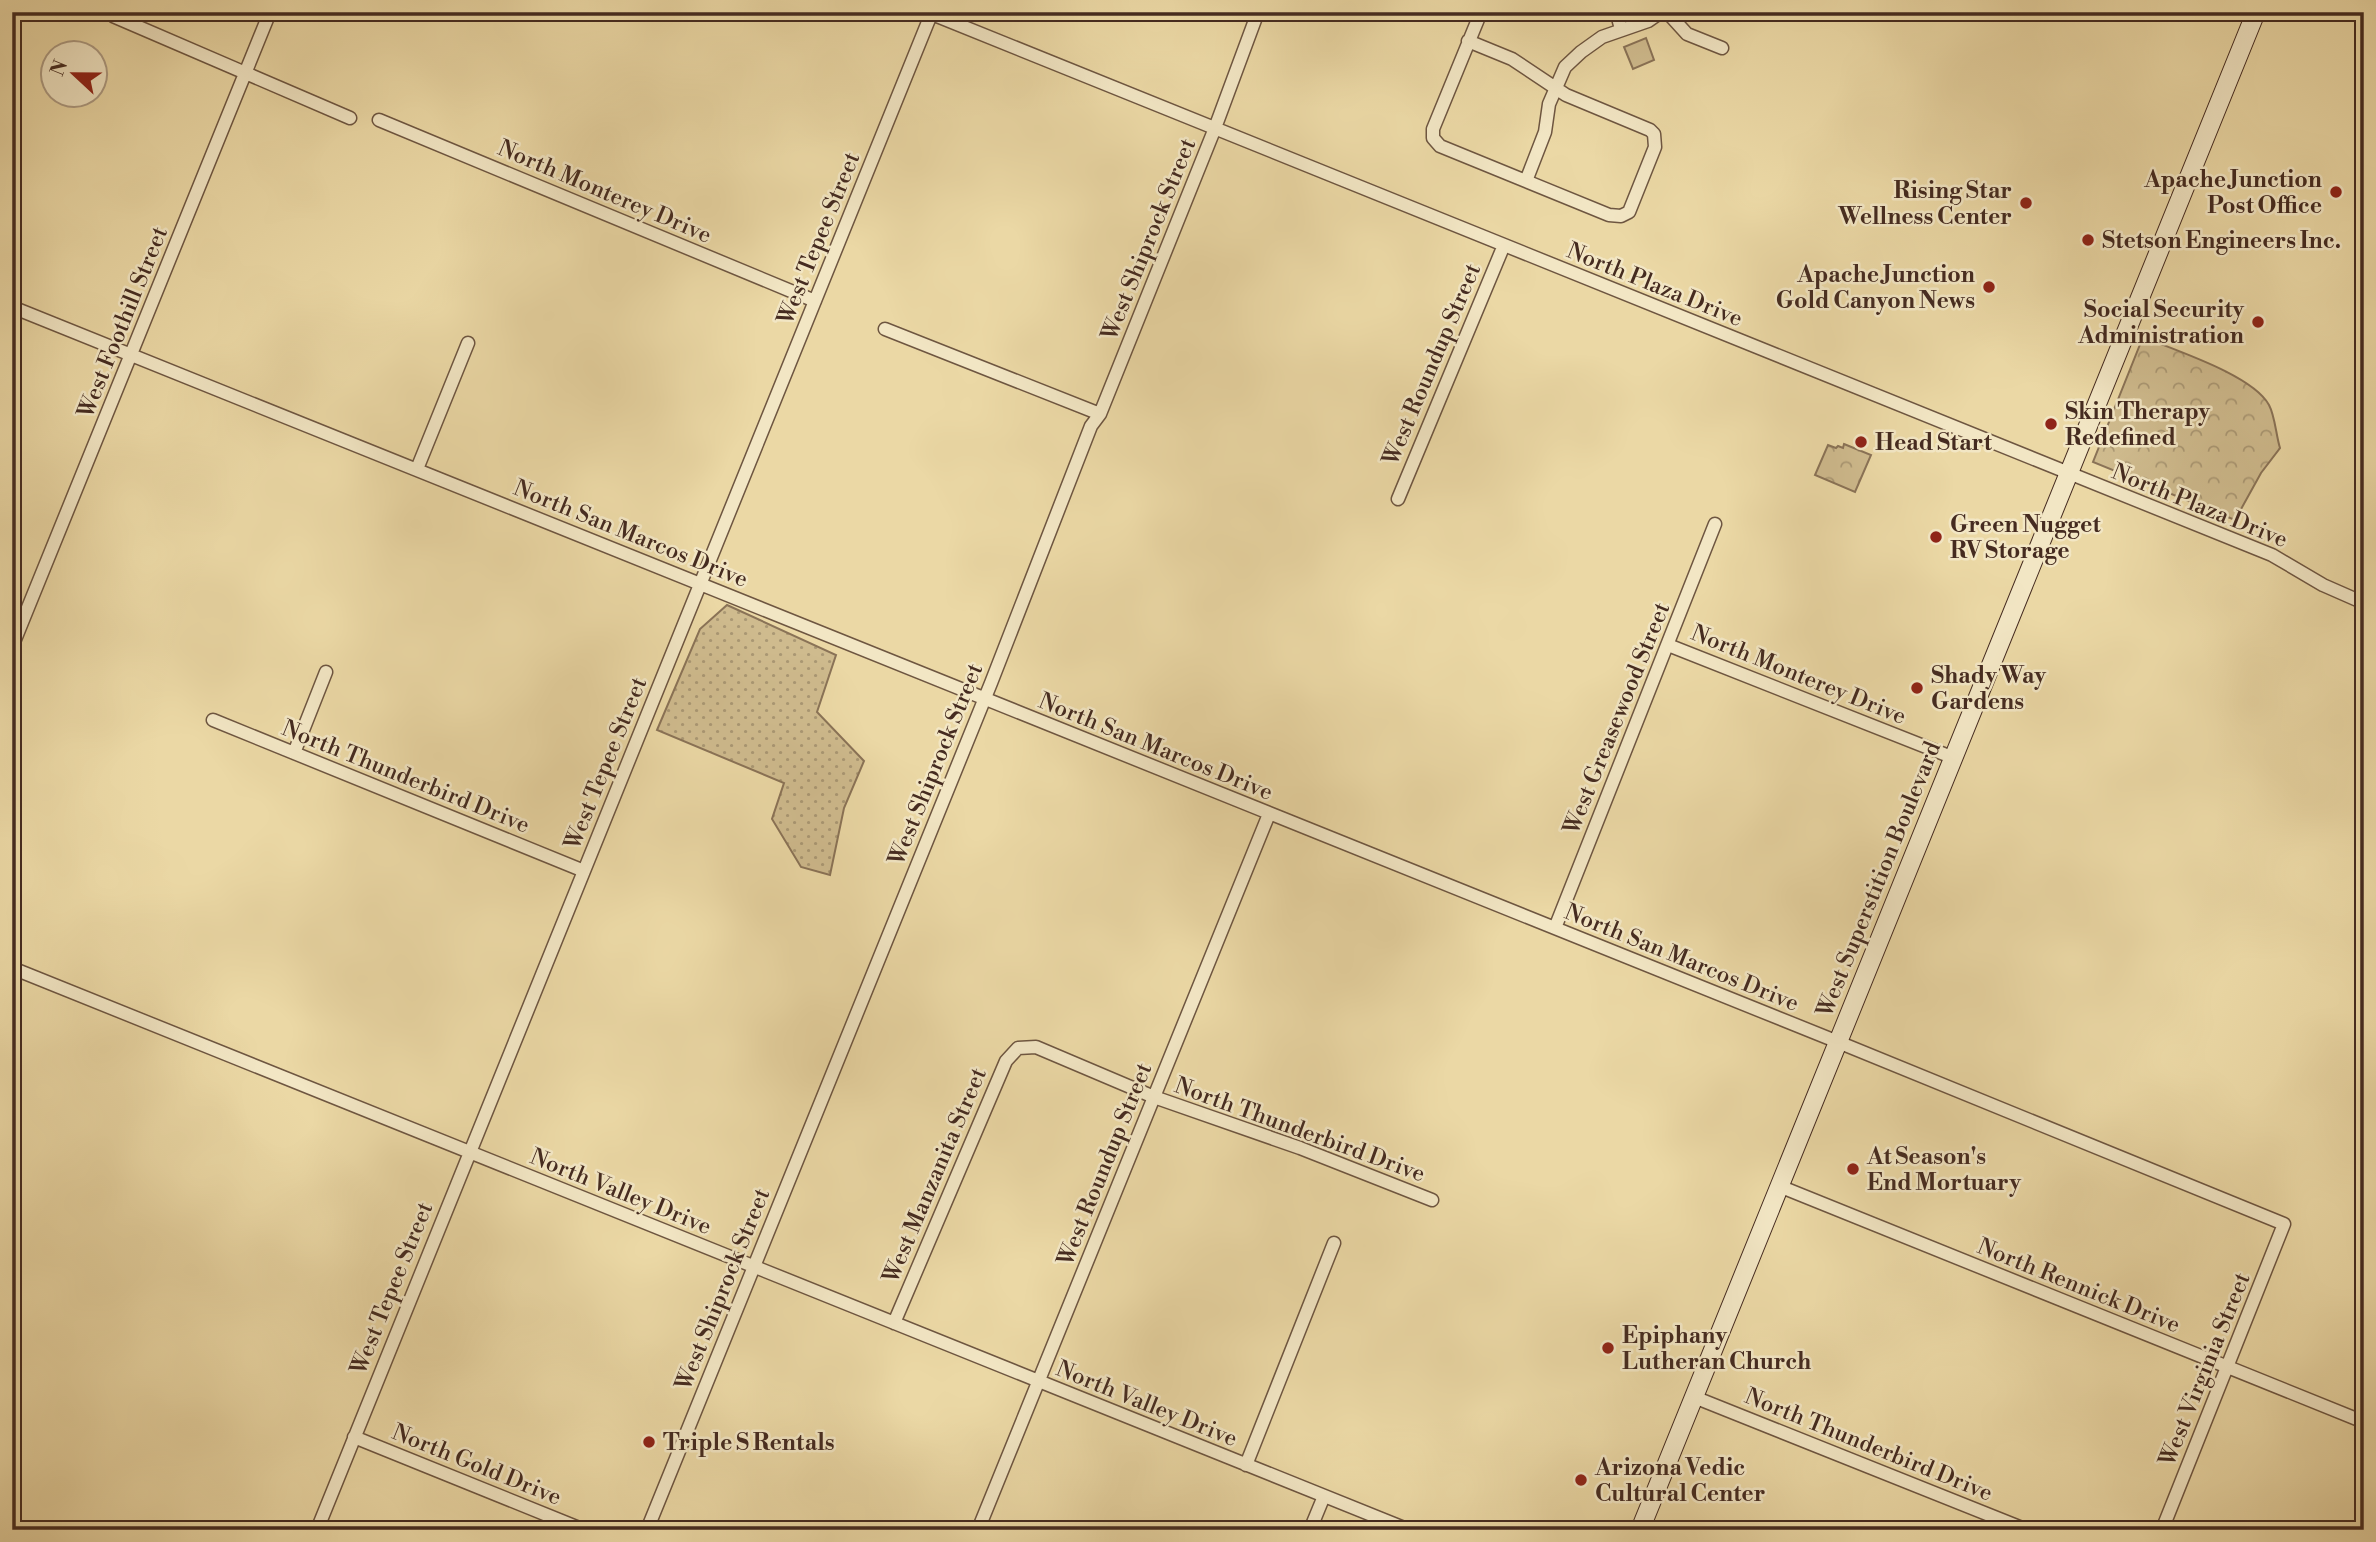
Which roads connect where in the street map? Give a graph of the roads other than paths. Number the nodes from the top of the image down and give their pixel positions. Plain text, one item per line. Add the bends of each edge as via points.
1 (270, 12) edge
2 (1258, 12) edge
3 (1481, 12) edge
4 (1613, 12) edge
5 (1661, 12) edge
6 (1667, 12) edge
7 (2256, 12) edge
8 (930, 13) edge
9 (113, 16) dead end
10 (1621, 29) junction
11 (1468, 41) junction
12 (1722, 48) dead end
13 (246, 72) junction
14 (1556, 88) junction
15 (350, 118) dead end
16 (379, 120) dead end
17 (1215, 128) junction
18 (1526, 181) junction
19 (1504, 246) junction
20 (815, 301) junction
21 (12, 307) edge
22 (885, 329) dead end
23 (468, 343) dead end
24 (131, 355) junction
25 (1100, 414) junction
26 (417, 469) junction
27 (2069, 475) junction
28 (1398, 499) dead end
29 (1715, 524) dead end
30 (700, 584) junction
31 (2364, 603) edge
32 (1668, 645) junction
33 (12, 647) edge
34 (326, 672) dead end
35 (984, 699) junction
36 (212, 720) dead end
37 (294, 753) junction
38 (1954, 758) junction
39 (1269, 814) junction
40 (584, 870) junction
41 (1555, 928) junction
42 (12, 968) edge
43 (1838, 1042) junction
44 (1018, 1048) joint
45 (1154, 1097) junction
46 (469, 1152) junction
47 (1779, 1186) junction
48 (1433, 1200) dead end
49 (2284, 1224) joint
50 (1334, 1242) dead end
51 (753, 1267) junction
52 (894, 1323) junction
53 (2228, 1368) junction
54 (1038, 1381) junction
55 (1694, 1397) junction
56 (2364, 1422) edge
57 (354, 1437) junction
58 (1246, 1465) junction
59 (1324, 1496) junction
60 (317, 1530) edge
61 (584, 1530) edge
62 (647, 1530) edge
63 (978, 1530) edge
64 (1310, 1530) edge
65 (1409, 1530) edge
66 (1640, 1530) edge
67 (2027, 1530) edge
68 (2162, 1530) edge

1 - 13 street, West Foothill Street
2 - 17 street, West Shiprock Street
3 - 11 street
4 - 10 street
5 - 10 street
6 - 12 street via 1687,34
7 - 27 main road, West Superstition Boulevard
8 - 17 street, North Plaza Drive
8 - 20 street, West Tepee Street
9 - 13 street
10 - 14 street via 1581,52 1565,67
11 - 14 street via 1512,59
11 - 18 street via 1433,138 1440,146
13 - 15 street
13 - 24 street, West Foothill Street
14 - 18 street
14 - 18 street via 1645,127 1654,134 1655,147 1629,212 1621,216
16 - 20 street, North Monterey Drive
17 - 19 street, North Plaza Drive
17 - 25 street, West Shiprock Street
19 - 27 street, North Plaza Drive
19 - 28 street, West Roundup Street
20 - 30 street, West Tepee Street
21 - 24 street, North San Marcos Drive
22 - 25 street
23 - 26 street
24 - 26 street, North San Marcos Drive
24 - 33 street, West Foothill Street
25 - 35 street, West Shiprock Street via 1091,426
26 - 30 street, North San Marcos Drive
27 - 31 street, North Plaza Drive via 2272,555
27 - 38 main road, West Superstition Boulevard
29 - 32 street, West Greasewood Street
30 - 35 street, North San Marcos Drive
30 - 40 street, West Tepee Street
32 - 38 street, North Monterey Drive
32 - 41 street, West Greasewood Street
34 - 37 street
35 - 39 street, North San Marcos Drive
35 - 51 street, West Shiprock Street
36 - 37 street, North Thunderbird Drive
37 - 40 street, North Thunderbird Drive
38 - 43 main road, West Superstition Boulevard
39 - 41 street, North San Marcos Drive
39 - 45 street, West Roundup Street
40 - 46 street, West Tepee Street
41 - 43 street, North San Marcos Drive
42 - 46 street, North Valley Drive
43 - 47 main road, West Superstition Boulevard
43 - 49 street, North San Marcos Drive
44 - 45 street, North Thunderbird Drive via 1036,1047
44 - 52 street, West Manzanita Street via 1006,1061
45 - 48 street, North Thunderbird Drive via 1300,1147
45 - 54 street, West Roundup Street
46 - 51 street, North Valley Drive
46 - 57 street, West Tepee Street
47 - 53 street, North Rennick Drive
47 - 55 main road, West Superstition Boulevard
49 - 53 street, West Virginia Street
50 - 58 street
51 - 52 street, North Valley Drive
51 - 62 street, West Shiprock Street
52 - 54 street, North Valley Drive
53 - 56 street, North Rennick Drive
53 - 68 street, West Virginia Street
54 - 58 street, North Valley Drive
54 - 63 street, West Roundup Street
55 - 66 main road, West Superstition Boulevard
55 - 67 street, North Thunderbird Drive
57 - 60 street, West Tepee Street
57 - 61 street, North Gold Drive
58 - 59 street, North Valley Drive
59 - 64 street
59 - 65 street, North Valley Drive

